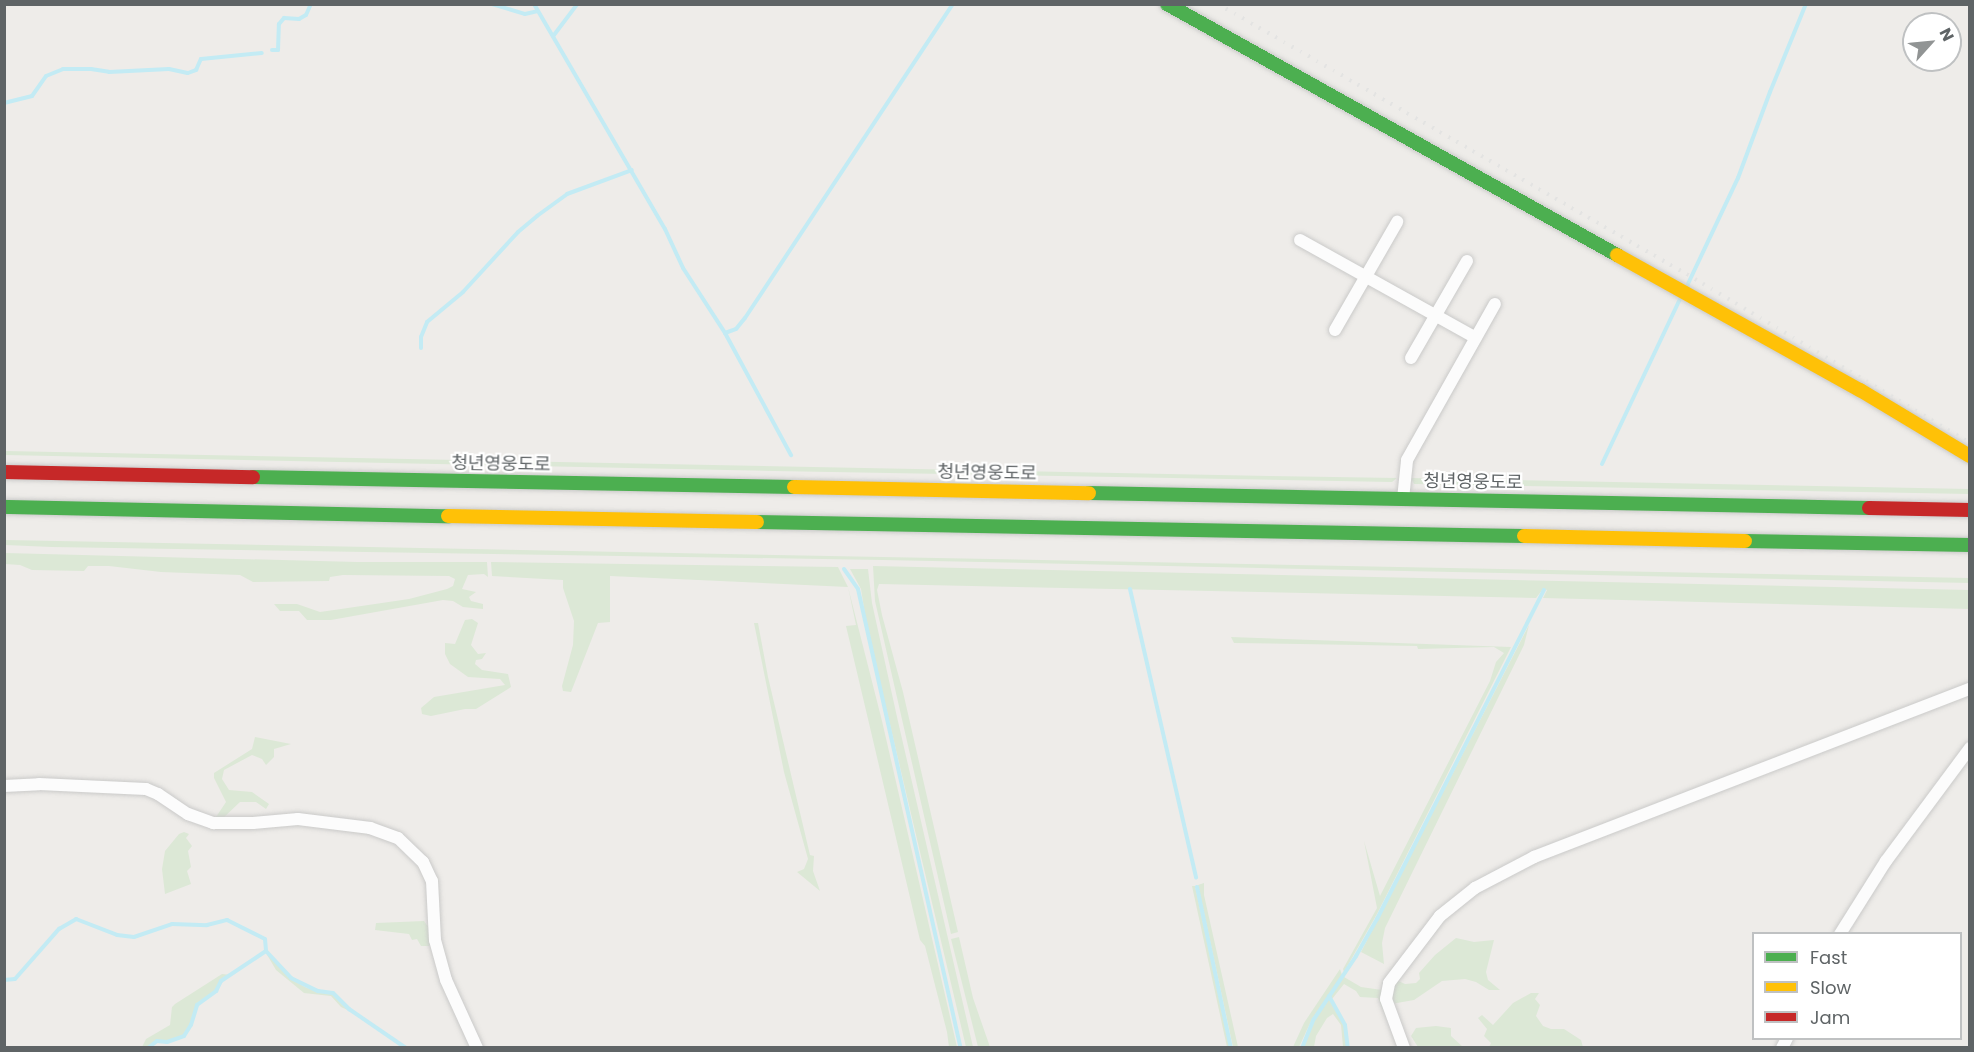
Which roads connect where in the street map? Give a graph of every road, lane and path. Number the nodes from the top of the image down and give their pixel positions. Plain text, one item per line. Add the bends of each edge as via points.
1 (1167, 4) edge
2 (1397, 222) dead end
3 (1300, 240) dead end
4 (1467, 261) dead end
5 (1366, 276) junction
6 (1495, 303) dead end
7 (1436, 315) junction
8 (1335, 330) dead end
9 (1476, 338) junction
10 (1411, 358) dead end
11 (1970, 456) edge
12 (4, 472) edge
13 (1403, 499) junction
14 (4, 507) edge
15 (1970, 510) edge
16 (1970, 545) edge
17 (1970, 689) edge
18 (1970, 748) edge
19 (4, 786) edge
20 (1841, 932) edge
21 (477, 1047) edge
22 (1404, 1047) edge

1 - 11 main road via 1860,390
2 - 5 street
3 - 5 street
4 - 7 street
5 - 7 street
5 - 8 street
6 - 9 street
7 - 9 street
7 - 10 street
9 - 13 street via 1407,460
12 - 13 main road, 청년영웅도로
13 - 15 main road, 청년영웅도로
14 - 16 main road
17 - 22 street via 1534,857 1475,888 1440,916 1389,983 1386,999
18 - 20 street via 1886,861
19 - 21 street via 146,789 188,814 213,823 298,819 370,828 398,837 423,862 432,881 435,940 446,980

